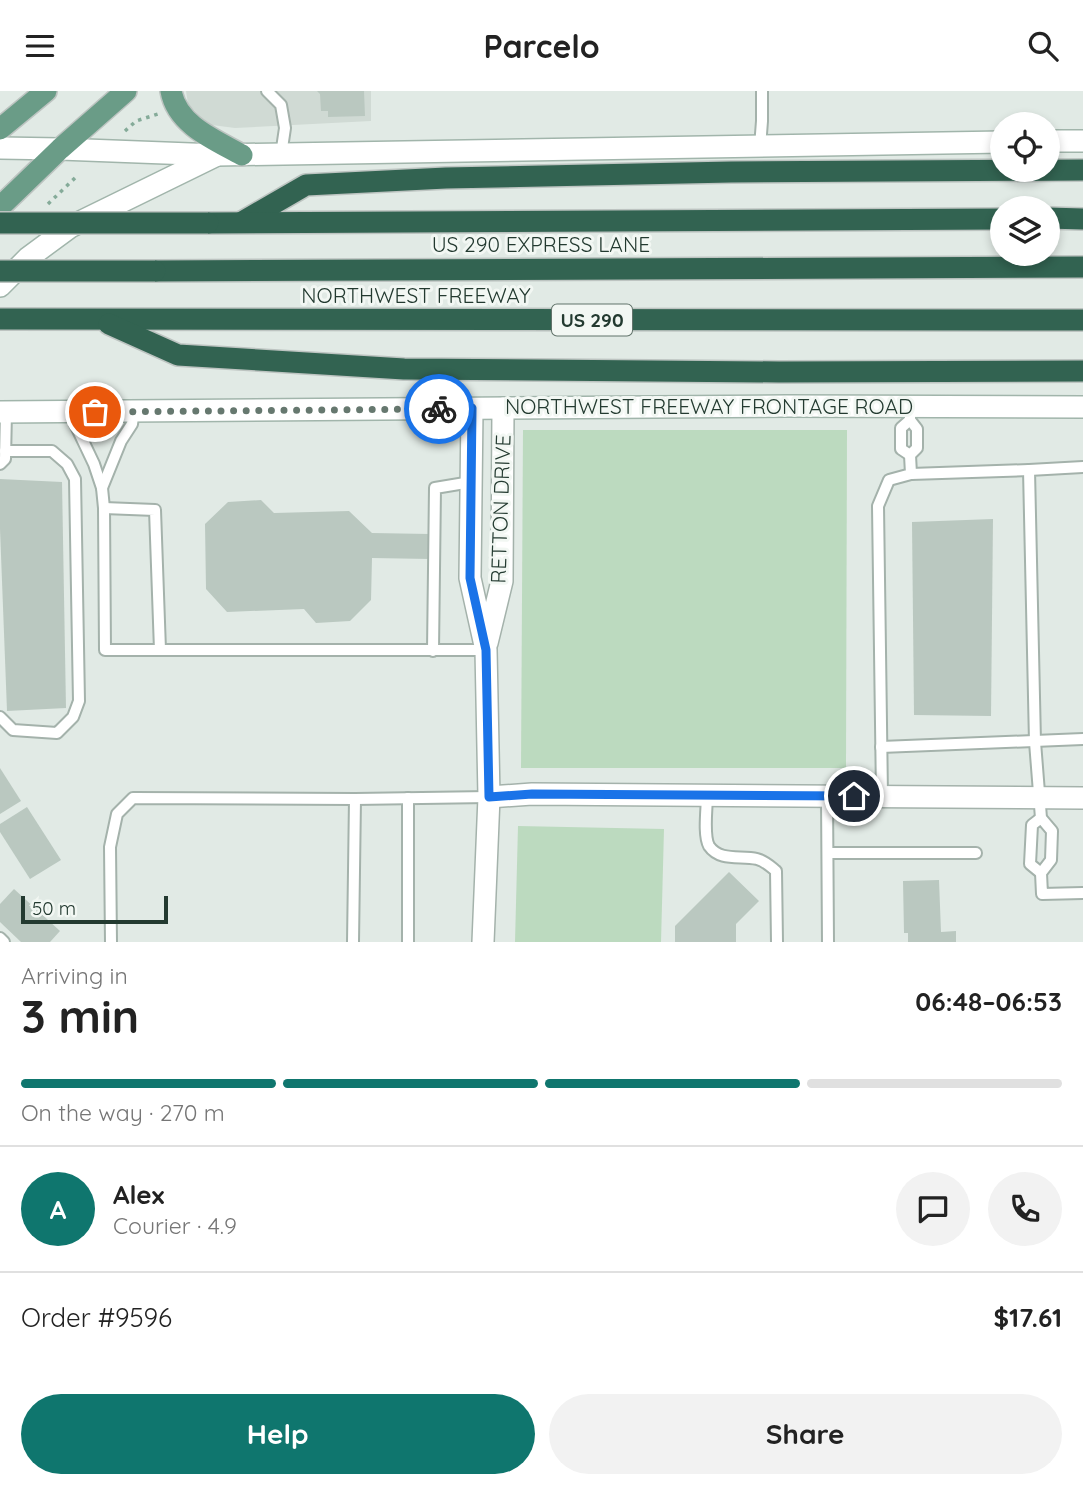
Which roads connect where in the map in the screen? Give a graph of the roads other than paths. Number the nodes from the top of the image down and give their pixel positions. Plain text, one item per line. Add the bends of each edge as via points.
1 (46, 91) edge
2 (127, 91) edge
3 (171, 91) edge
4 (267, 91) edge
5 (762, 91) edge
6 (0, 129) edge
7 (1083, 141) edge
8 (990, 142) edge
9 (1060, 142) edge
10 (760, 147) junction
11 (0, 148) edge
12 (60, 149) junction
13 (217, 155) junction
14 (242, 155) junction
15 (281, 155) junction
16 (1083, 170) edge
17 (0, 207) edge
18 (1060, 218) edge
19 (990, 219) edge
20 (1083, 219) edge
21 (242, 222) junction
22 (0, 223) edge
23 (1083, 267) edge
24 (0, 271) edge
25 (0, 286) edge
26 (0, 319) edge
27 (101, 320) junction
28 (1083, 320) edge
29 (1083, 371) edge
30 (1083, 407) edge
31 (472, 408) junction
32 (503, 408) junction
33 (134, 411) junction
34 (2, 412) edge
35 (75, 412) junction
36 (910, 413) junction
37 (910, 455) junction
38 (2, 458) edge
39 (1083, 467) edge
40 (1029, 470) junction
41 (911, 474) junction
42 (471, 482) junction
43 (102, 488) junction
44 (104, 507) junction
45 (160, 650) junction
46 (486, 650) junction
47 (433, 651) junction
48 (0, 717) edge
49 (1083, 739) edge
50 (1035, 742) junction
51 (881, 747) junction
52 (707, 795) junction
53 (827, 796) junction
54 (882, 796) junction
55 (489, 797) junction
56 (408, 798) junction
57 (1083, 798) edge
58 (355, 799) junction
59 (1041, 807) junction
60 (828, 853) junction
61 (976, 853) dead end
62 (1041, 873) junction
63 (1083, 893) edge
64 (0, 938) edge
65 (4, 942) edge
66 (111, 942) edge
67 (353, 942) edge
68 (408, 942) edge
69 (483, 942) edge
70 (777, 942) edge
71 (828, 942) edge

1 - 6 main road
2 - 12 main road
3 - 14 main road via 175,107 198,130
4 - 15 lane via 281,105 285,128
5 - 10 lane
7 - 9 main road
8 - 10 main road
10 - 15 main road
11 - 12 main road
12 - 13 main road
12 - 17 main road
13 - 14 main road
13 - 25 main road via 70,227
14 - 15 main road
16 - 21 highway via 691,173 306,185
18 - 20 highway
19 - 21 highway
21 - 22 highway, bridge
23 - 24 highway, US 290 EXPRESS LANE, bridge
26 - 27 highway, NORTHWEST FREEWAY / US 290
27 - 28 highway, NORTHWEST FREEWAY / US 290
27 - 29 highway via 178,355 404,369
30 - 36 main road, NORTHWEST FREEWAY FRONTAGE ROAD
31 - 32 main road, NORTHWEST FREEWAY FRONTAGE ROAD
31 - 33 main road, NORTHWEST FREEWAY FRONTAGE ROAD
31 - 42 main road, RETTON DRIVE
32 - 36 main road, NORTHWEST FREEWAY FRONTAGE ROAD via 786,406
32 - 46 main road, RETTON DRIVE via 502,581
33 - 35 main road, NORTHWEST FREEWAY FRONTAGE ROAD
33 - 43 lane
34 - 35 main road, NORTHWEST FREEWAY FRONTAGE ROAD
34 - 38 lane
35 - 43 lane via 75,424
36 - 37 lane via 917,429 917,448
36 - 37 lane via 901,428 901,449
37 - 41 lane
38 - 48 lane via 52,451 75,479 79,701 73,717 57,733 13,730
39 - 40 lane
40 - 41 lane
40 - 50 lane
41 - 51 lane via 889,480 877,506
42 - 46 main road, RETTON DRIVE via 470,578
42 - 47 lane via 435,488
43 - 44 lane
44 - 45 lane via 155,510
44 - 45 lane via 105,650
45 - 47 lane
46 - 47 lane
46 - 55 main road, RETTON DRIVE
49 - 50 lane
50 - 51 lane
50 - 59 lane
51 - 54 lane
52 - 53 main road
52 - 55 main road
52 - 70 lane via 709,845 718,854 757,859 776,871
53 - 54 main road
53 - 60 lane
54 - 59 main road
55 - 56 lane
55 - 69 main road, RETTON DRIVE
56 - 58 lane
56 - 68 lane
57 - 59 main road
58 - 66 lane via 133,798 117,814 110,846
58 - 67 lane
59 - 62 lane via 1052,831 1051,860
59 - 62 lane via 1031,825 1030,864
60 - 61 lane
60 - 71 lane
62 - 63 lane via 1042,894
64 - 65 lane

